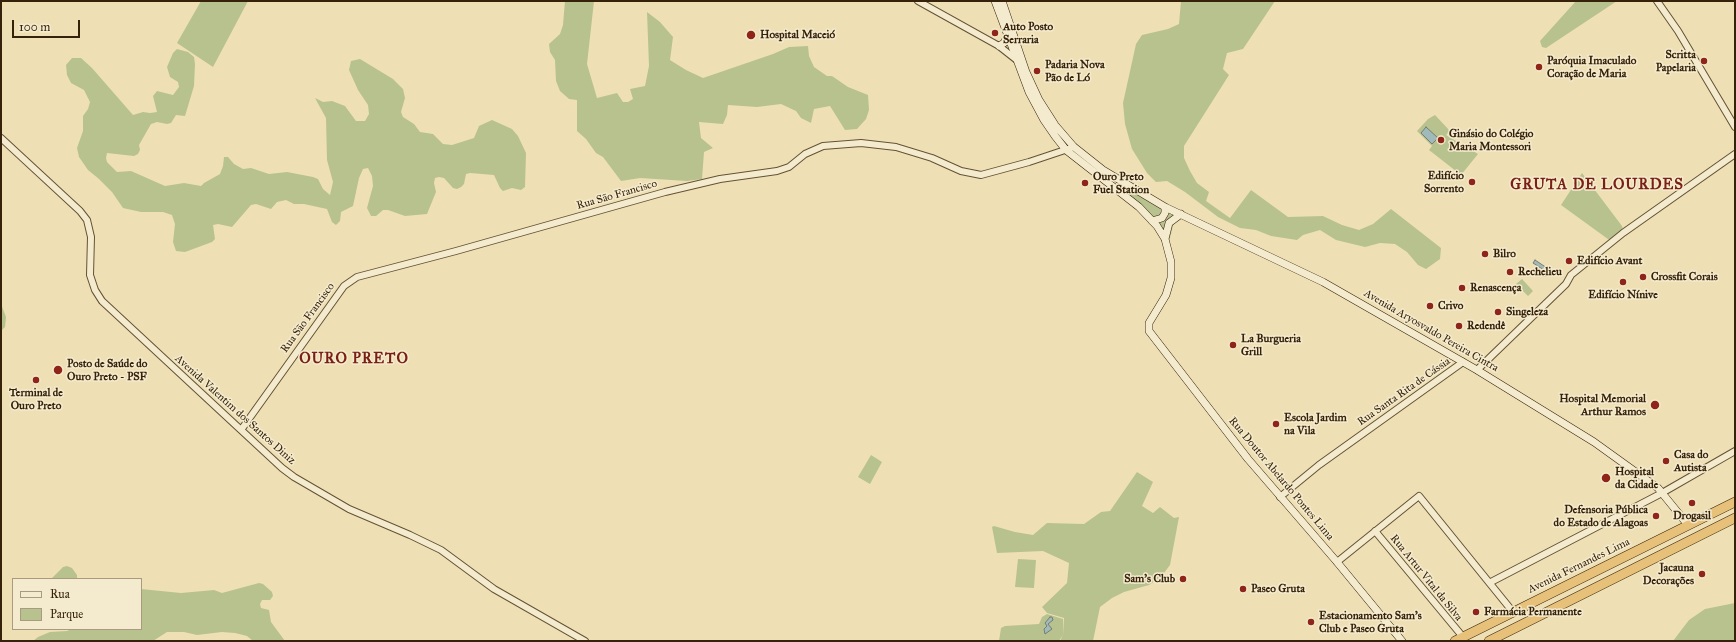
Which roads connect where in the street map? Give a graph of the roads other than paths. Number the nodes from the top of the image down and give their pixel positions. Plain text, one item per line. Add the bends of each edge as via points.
1 (918, 1) edge
2 (995, 1) edge
3 (1002, 1) edge
4 (1657, 1) edge
5 (1007, 37) junction
6 (999, 46) junction
7 (1016, 59) junction
8 (1026, 72) junction
9 (1735, 127) edge
10 (1, 138) edge
11 (1074, 147) junction
12 (1066, 150) junction
13 (1735, 154) edge
14 (1165, 207) junction
15 (1181, 214) junction
16 (1152, 221) junction
17 (1165, 239) junction
18 (1463, 362) junction
19 (1477, 370) junction
20 (241, 430) junction
21 (1735, 451) edge
22 (1662, 493) junction
23 (1280, 497) junction
24 (1735, 502) edge
25 (1735, 518) edge
26 (1688, 525) junction
27 (1375, 531) junction
28 (1337, 562) junction
29 (1491, 582) junction
30 (1514, 612) junction
31 (1459, 639) edge
32 (585, 641) edge
33 (1402, 641) edge
34 (1489, 641) edge

1 - 6 street
2 - 5 main road
3 - 8 main road, Avenida Aryosvaldo Pereira Cintra
4 - 9 street
5 - 6 main road
5 - 7 main road
6 - 7 street
7 - 8 street
7 - 12 main road via 1036,106
8 - 11 main road, Avenida Aryosvaldo Pereira Cintra via 1038,100
10 - 20 street, Avenida Valentim dos Santos Diniz via 87,220 91,237 90,275 102,301
11 - 12 street, Rua São Francisco
11 - 14 main road, Avenida Aryosvaldo Pereira Cintra via 1103,170
12 - 16 main road via 1139,207
12 - 20 street, Rua São Francisco via 981,175 961,171 932,158 896,147 861,143 823,146 777,171 720,179 665,192 357,277 344,286
13 - 19 street via 1623,233 1571,275 1566,284
14 - 15 main road, Avenida Aryosvaldo Pereira Cintra
14 - 16 main road via 1162,218
15 - 17 main road via 1169,223
15 - 18 main road, Avenida Aryosvaldo Pereira Cintra via 1323,282
16 - 17 main road
17 - 23 main road, Rua Doutor Abelardo Pontes Lima via 1172,262 1171,278 1166,295 1152,315 1148,328 1193,389
18 - 19 main road, Avenida Aryosvaldo Pereira Cintra
18 - 23 street, Rua Santa Rita de Cássia via 1319,465
19 - 22 main road, Avenida Aryosvaldo Pereira Cintra via 1594,442
20 - 32 street, Avenida Valentim dos Santos Diniz via 294,477 366,517 441,550 494,589
21 - 22 street
22 - 26 main road, Avenida Aryosvaldo Pereira Cintra
22 - 29 street
23 - 28 main road, Rua Doutor Abelardo Pontes Lima
24 - 26 highway, Avenida Fernandes Lima
25 - 34 highway
26 - 30 highway, Avenida Fernandes Lima
27 - 28 street
27 - 29 street via 1419,496
27 - 31 street, Rua Artur Vital da Silva
28 - 33 main road, Rua Doutor Abelardo Pontes Lima
29 - 30 street
30 - 31 highway, Avenida Fernandes Lima

